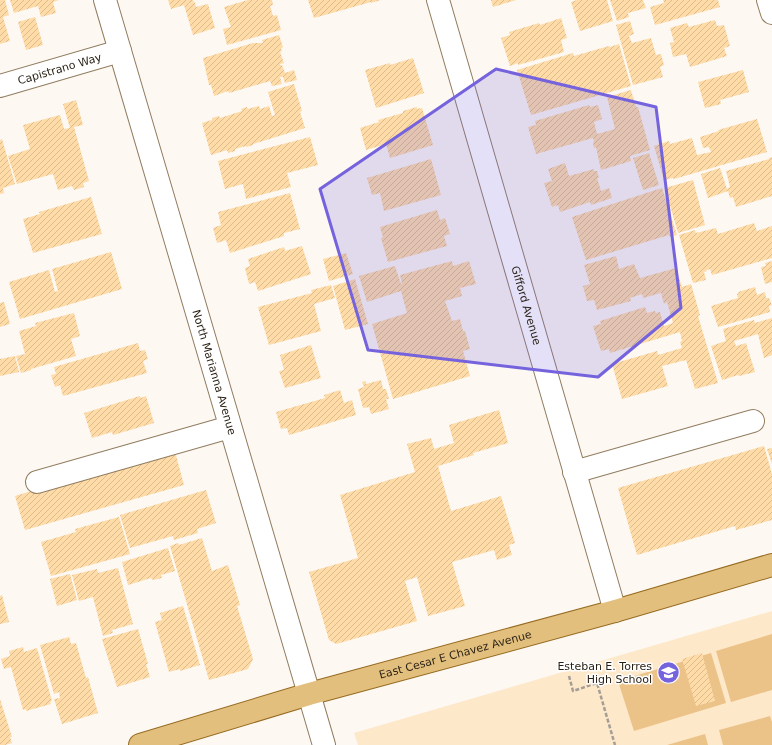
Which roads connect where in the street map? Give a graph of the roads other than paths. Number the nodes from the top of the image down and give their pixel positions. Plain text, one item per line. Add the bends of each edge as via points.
1 (105, 0) edge
2 (438, 0) edge
3 (768, 0) edge
4 (772, 13) edge
5 (120, 51) junction
6 (0, 86) edge
7 (753, 421) dead end
8 (230, 427) junction
9 (574, 472) junction
10 (37, 482) dead end
11 (772, 565) edge
12 (615, 611) junction
13 (309, 694) junction
14 (140, 745) edge
15 (324, 745) edge

1 - 5 street, North Marianna Avenue
2 - 9 street, Gifford Avenue
3 - 4 street
5 - 6 street, Capistrano Way
5 - 8 street, North Marianna Avenue
7 - 9 street
8 - 10 street
8 - 13 street, North Marianna Avenue
9 - 12 street, Gifford Avenue
11 - 12 main road, East Cesar E Chavez Avenue
12 - 13 main road, East Cesar E Chavez Avenue
13 - 14 main road, East Cesar E Chavez Avenue
13 - 15 street, North Marianna Avenue

